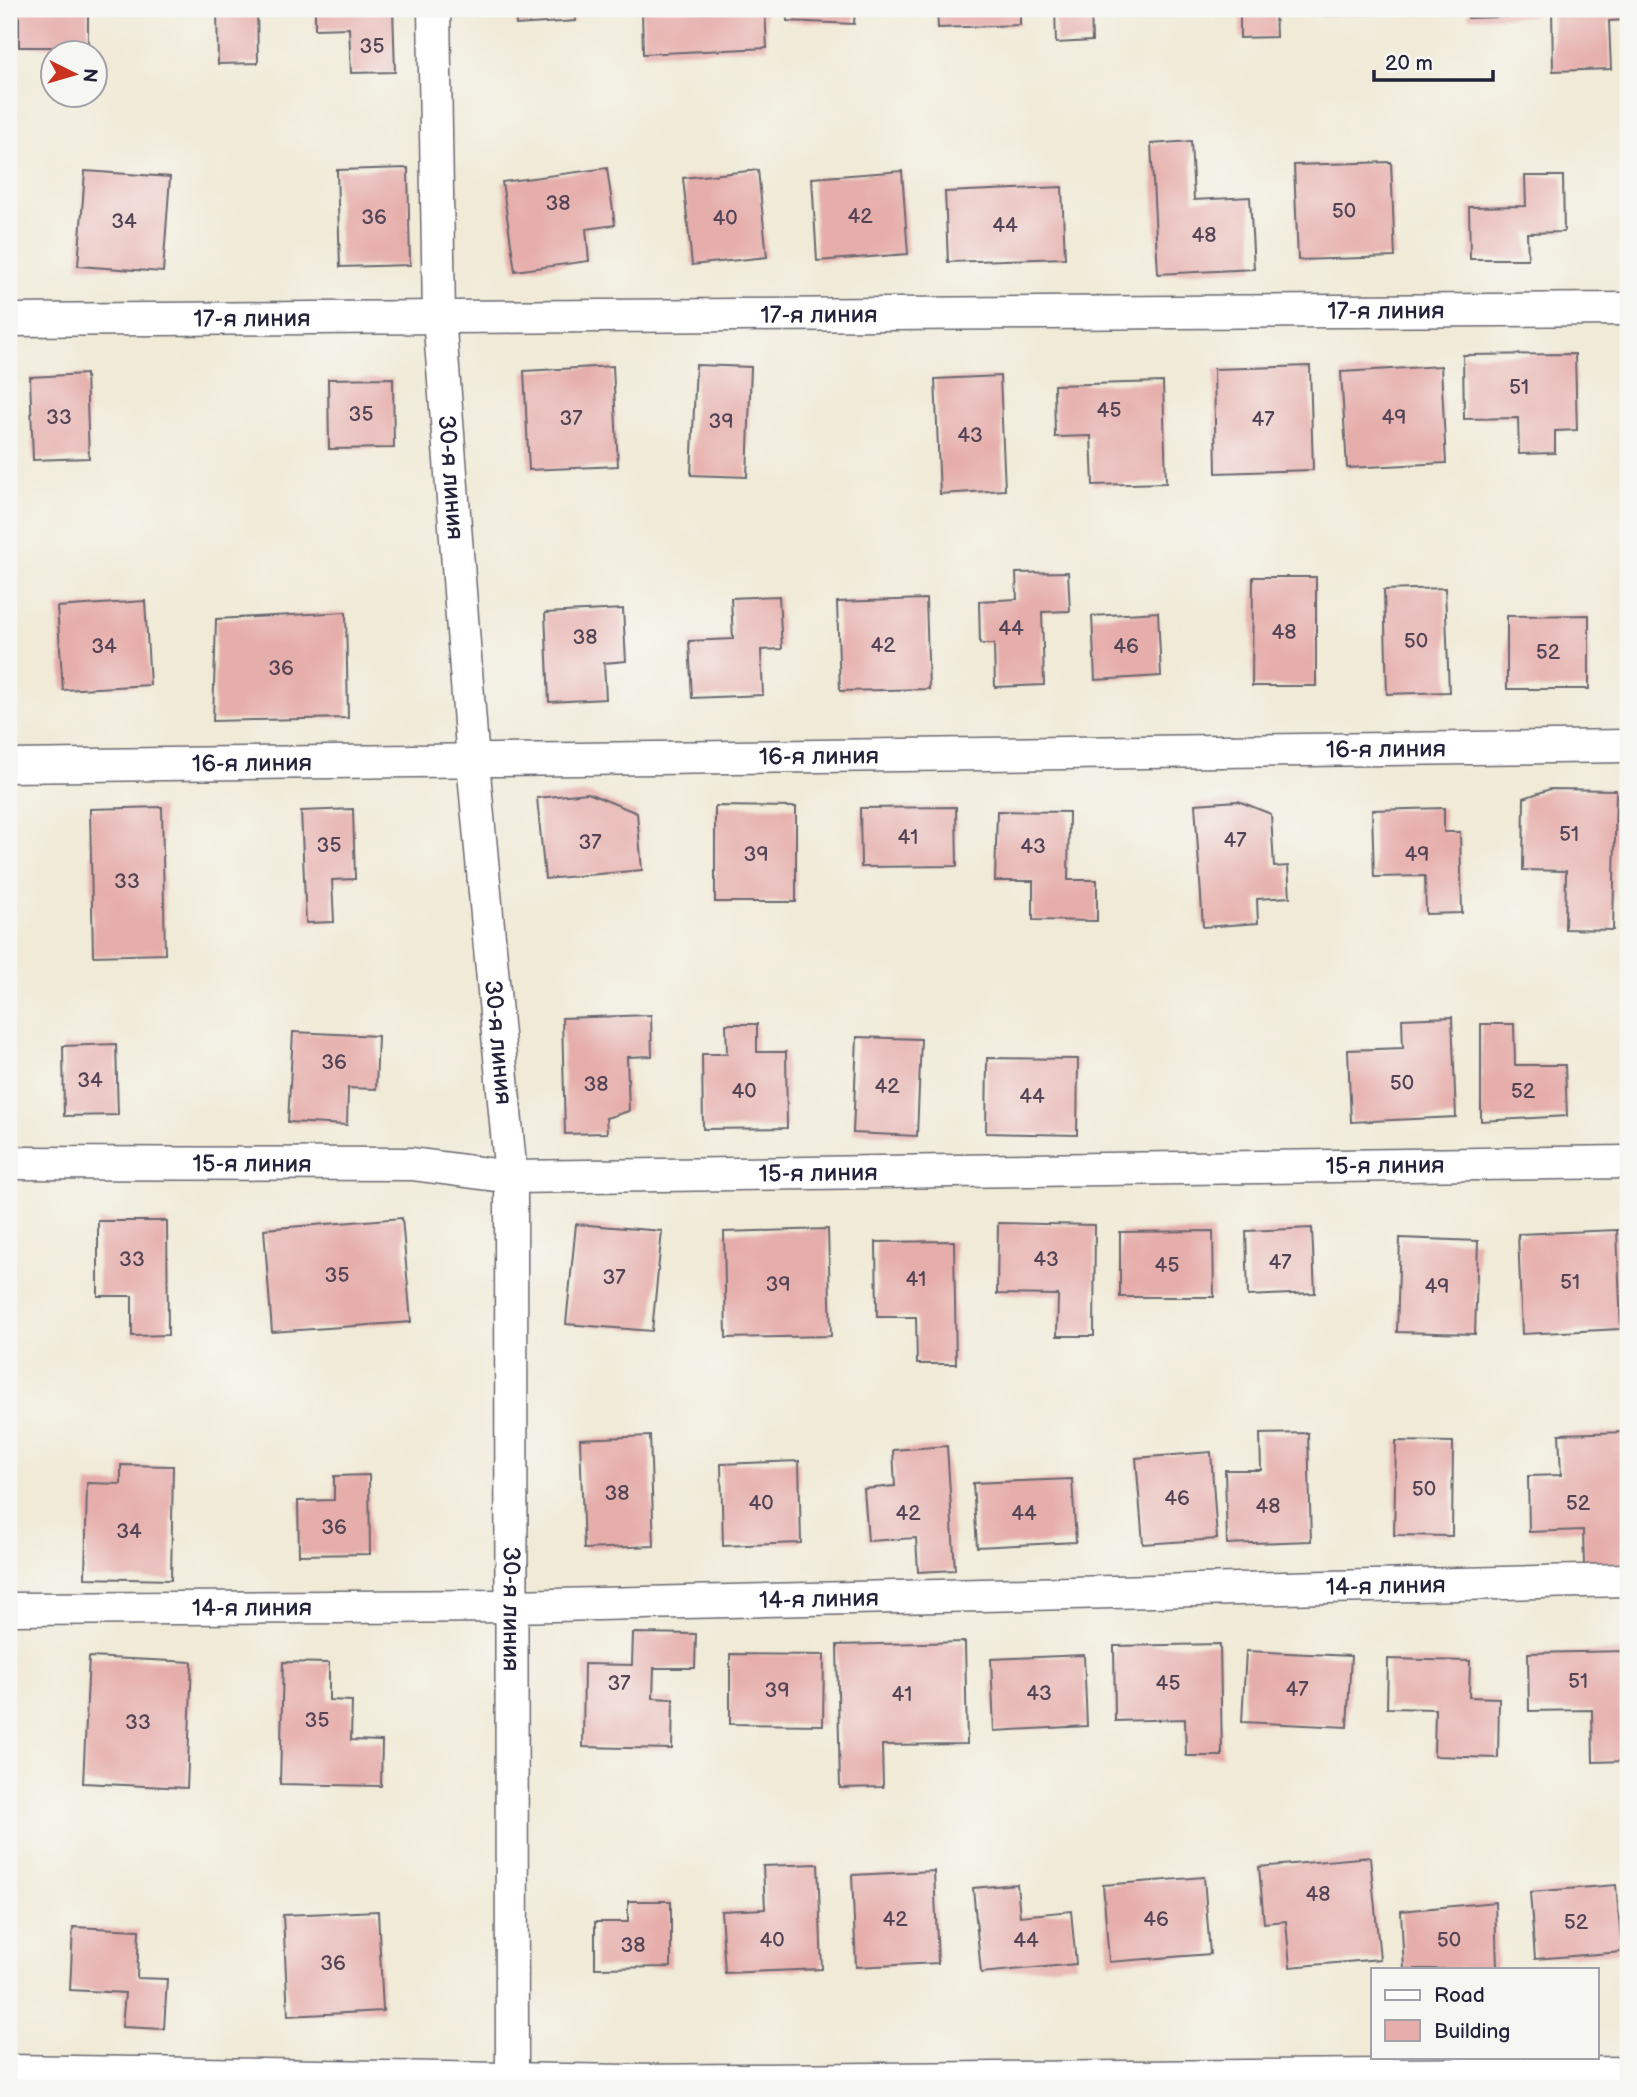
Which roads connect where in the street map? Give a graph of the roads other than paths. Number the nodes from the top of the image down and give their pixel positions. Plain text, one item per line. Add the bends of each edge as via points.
1 (434, 9) edge
2 (1628, 309) edge
3 (439, 316) junction
4 (9, 320) edge
5 (1628, 746) edge
6 (473, 762) junction
7 (9, 766) edge
8 (1628, 1162) edge
9 (9, 1163) edge
10 (511, 1177) junction
11 (1628, 1580) edge
12 (511, 1606) junction
13 (9, 1609) edge
14 (9, 2071) edge
15 (1628, 2073) edge
16 (512, 2083) edge

1 - 3 street, 30-я линия
2 - 3 street, 17-я линия
3 - 4 street, 17-я линия
3 - 6 street, 30-я линия
5 - 6 street, 16-я линия
6 - 7 street, 16-я линия
6 - 10 street, 30-я линия
8 - 10 street, 15-я линия
9 - 10 street, 15-я линия via 412,1164
10 - 12 street, 30-я линия
11 - 12 street, 14-я линия
12 - 13 street, 14-я линия
12 - 16 street, 30-я линия
14 - 16 street
15 - 16 street

